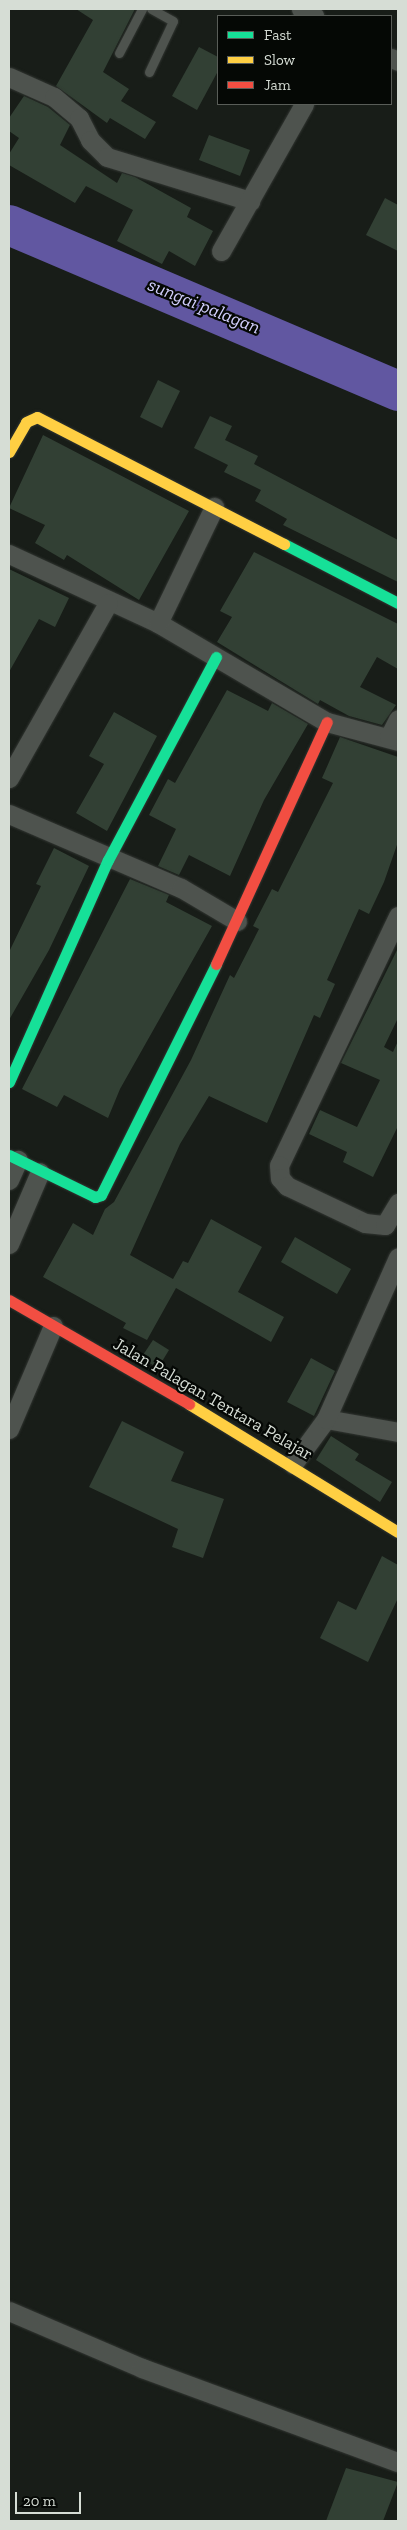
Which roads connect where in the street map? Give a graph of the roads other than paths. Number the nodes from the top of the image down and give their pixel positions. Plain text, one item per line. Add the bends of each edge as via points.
1 (142, 9) edge
2 (151, 9) edge
3 (119, 53) dead end
4 (149, 72) dead end
5 (9, 77) edge
6 (303, 105) edge
7 (250, 201) junction
8 (221, 251) dead end
9 (9, 452) edge
10 (214, 507) junction
11 (9, 554) edge
12 (108, 603) junction
13 (398, 604) edge
14 (158, 623) junction
15 (216, 657) junction
16 (398, 719) edge
17 (327, 722) junction
18 (394, 739) edge
19 (9, 778) edge
20 (9, 814) edge
21 (108, 860) junction
22 (398, 916) edge
23 (237, 921) junction
24 (9, 1082) edge
25 (13, 1157) edge
26 (40, 1172) junction
27 (9, 1180) edge
28 (398, 1203) edge
29 (9, 1244) edge
30 (398, 1256) edge
31 (9, 1300) edge
32 (53, 1326) junction
33 (326, 1419) junction
34 (9, 1429) edge
35 (398, 1432) edge
36 (293, 1464) junction
37 (398, 1532) edge
38 (9, 2311) edge
39 (398, 2462) edge

1 - 3 lane
2 - 4 lane via 173,21
5 - 7 street via 54,97 79,118 90,140 107,157
6 - 7 street
7 - 8 street
9 - 10 street via 26,422 37,418
10 - 13 street
10 - 14 street
11 - 12 street
12 - 14 street
12 - 19 street
14 - 15 street
15 - 17 street
15 - 21 street
16 - 18 street
17 - 18 street
17 - 23 street
20 - 21 street
21 - 23 street via 181,888
21 - 24 street
22 - 28 street via 279,1165 280,1178 286,1186 365,1223 385,1225
23 - 26 street via 101,1194 95,1197
25 - 26 street
25 - 27 street
26 - 29 street
30 - 33 street
31 - 32 street, Jalan Palagan Tentara Pelajar
32 - 34 street
32 - 36 street, Jalan Palagan Tentara Pelajar
33 - 35 street
33 - 36 street
36 - 37 street, Jalan Palagan Tentara Pelajar
38 - 39 street via 142,2368

